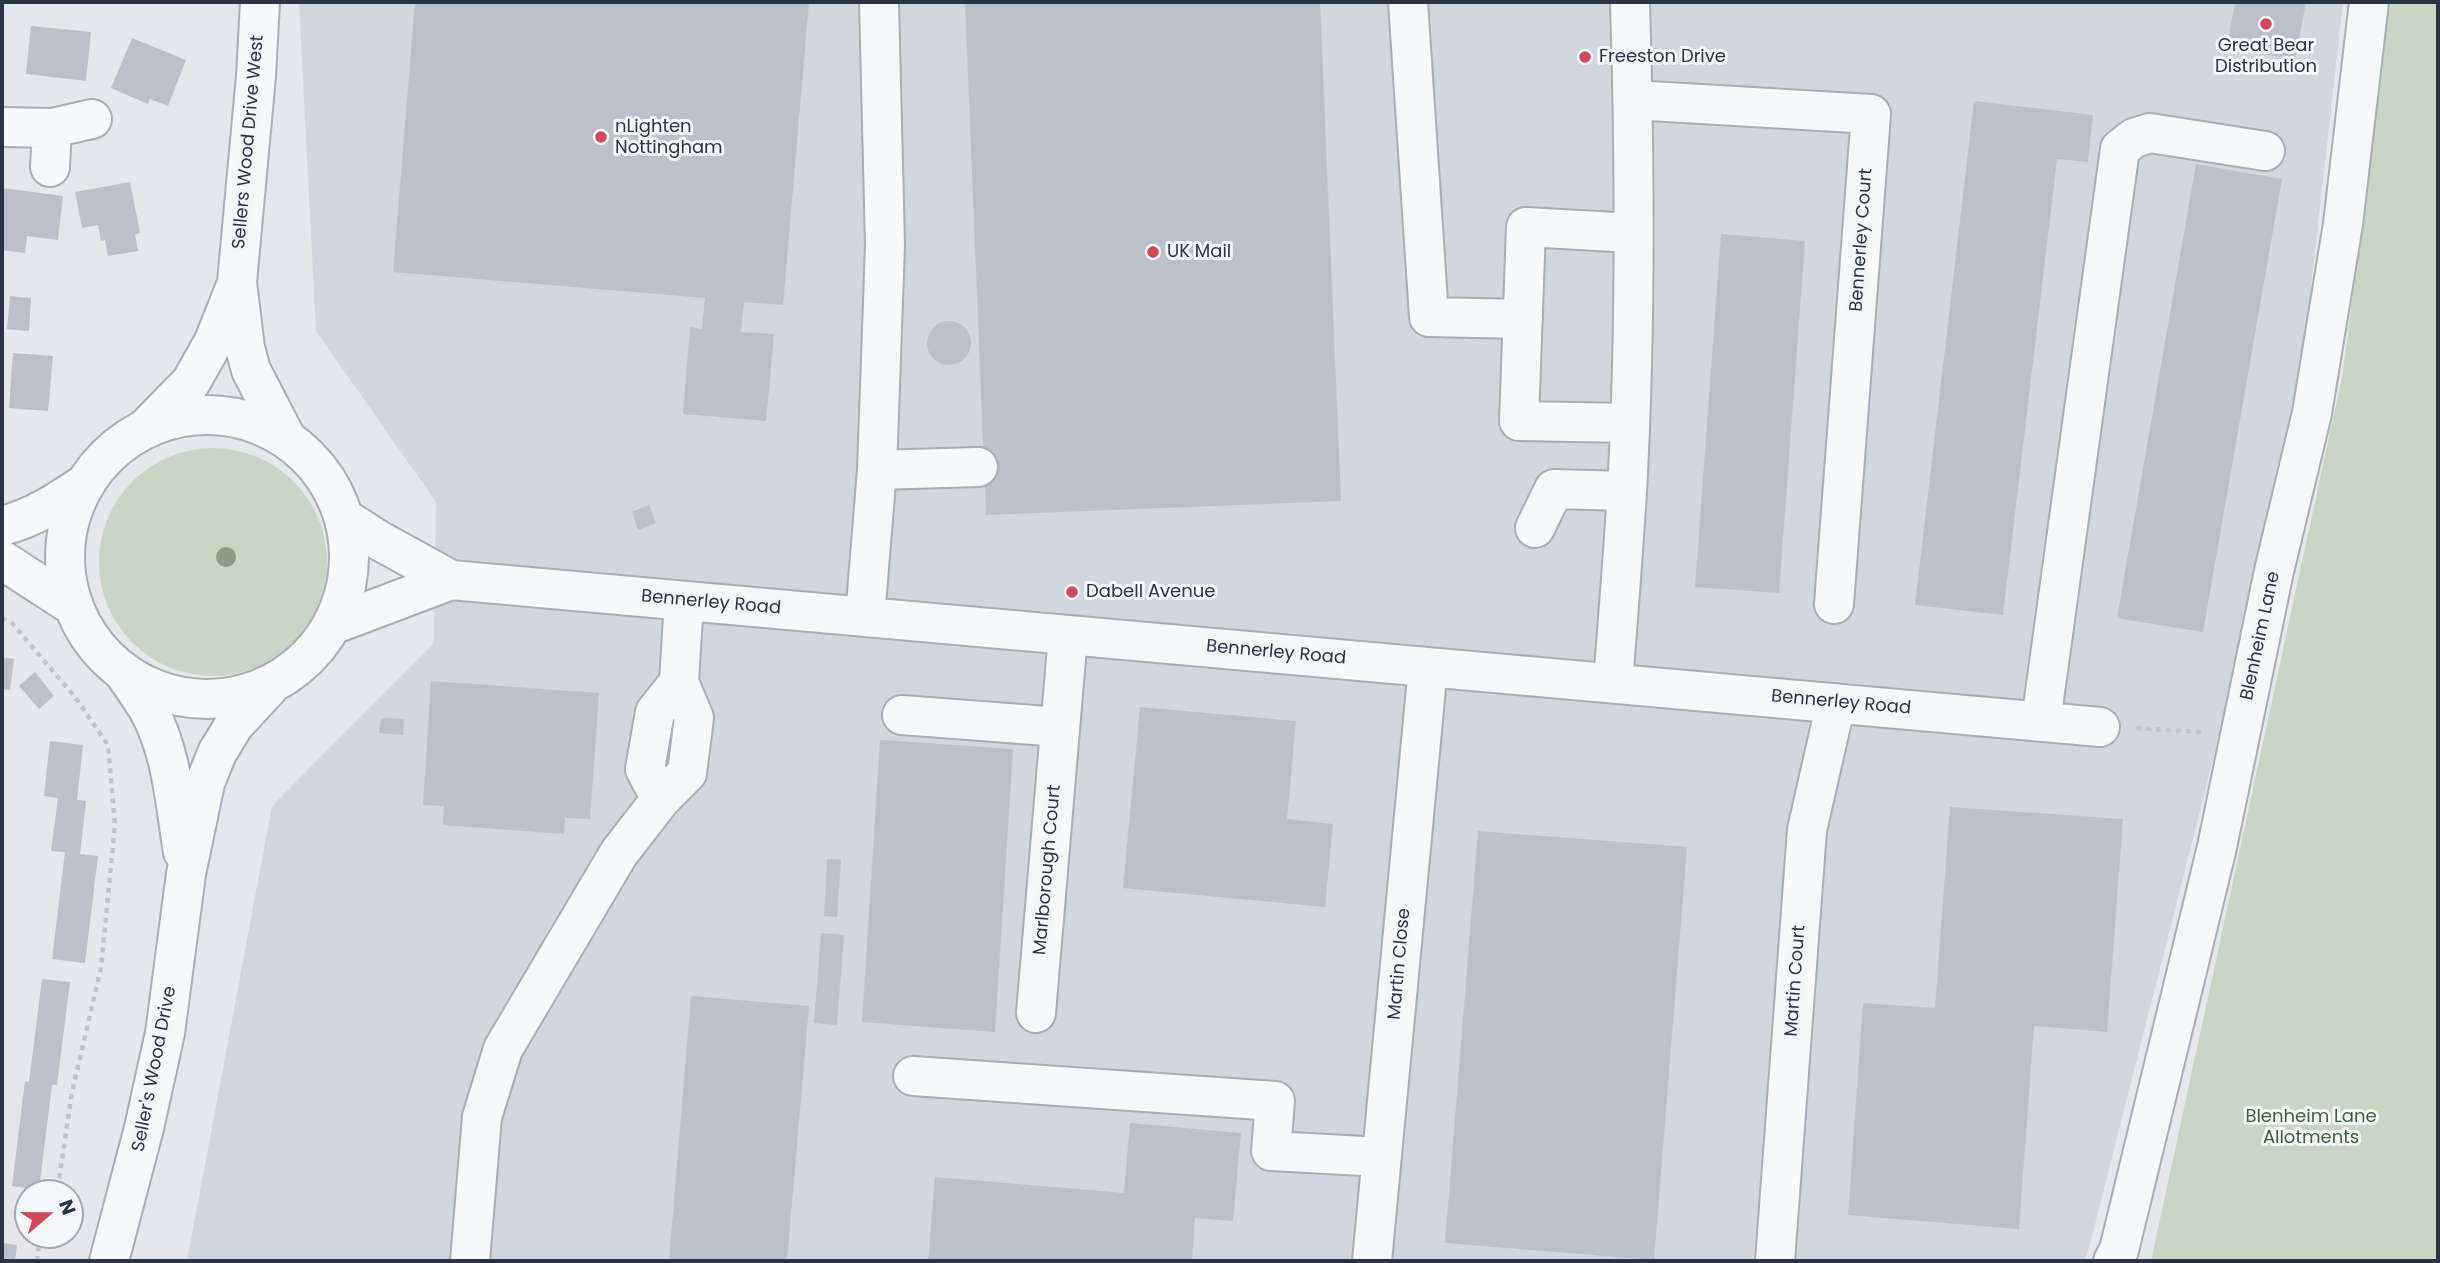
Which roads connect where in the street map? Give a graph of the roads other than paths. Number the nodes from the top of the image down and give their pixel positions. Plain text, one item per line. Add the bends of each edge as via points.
1 (260, 2) edge
2 (879, 2) edge
3 (1408, 2) edge
4 (1630, 2) edge
5 (2369, 2) edge
6 (1633, 100) junction
7 (92, 119) dead end
8 (2, 127) edge
9 (52, 128) junction
10 (2265, 152) dead end
11 (50, 167) dead end
12 (1633, 233) junction
13 (237, 282) junction
14 (1523, 318) junction
15 (1629, 423) junction
16 (146, 428) junction
17 (286, 438) junction
18 (978, 467) dead end
19 (877, 470) junction
20 (86, 483) junction
21 (1627, 491) junction
22 (344, 517) junction
23 (2, 526) edge
24 (1535, 528) dead end
25 (2, 560) edge
26 (451, 580) junction
27 (684, 601) junction
28 (1834, 604) dead end
29 (73, 606) junction
30 (865, 617) junction
31 (332, 625) junction
32 (1068, 635) junction
33 (1428, 667) junction
34 (124, 673) junction
35 (1613, 683) junction
36 (271, 685) junction
37 (1836, 703) junction
38 (902, 715) dead end
39 (2041, 721) junction
40 (1060, 727) junction
41 (2101, 727) road end
42 (186, 874) junction
43 (1036, 1013) dead end
44 (913, 1076) dead end
45 (1382, 1157) junction
46 (109, 1261) edge
47 (470, 1261) edge
48 (1372, 1261) edge
49 (1775, 1261) edge
50 (2113, 1261) edge

1 - 13 street, Sellers Wood Drive West
2 - 19 street via 886,245
3 - 14 street via 1429,317
4 - 6 street
5 - 50 street, Blenheim Lane via 2343,224 2312,413 2217,847 2123,1237
6 - 12 street
6 - 28 street, Bennerley Court via 1871,114
7 - 9 street
8 - 9 street
9 - 11 street
10 - 39 street via 2150,133 2120,149
12 - 14 street via 1527,226
12 - 15 street
13 - 16 street, Sellers Wood Drive West via 214,341 191,382
13 - 17 street, Sellers Wood Drive West via 251,370
14 - 15 street via 1520,421
15 - 21 street
16 - 17 street via 177,417 208,414 249,421
16 - 20 street via 119,444
17 - 22 street via 322,473
18 - 19 street
19 - 30 street
20 - 23 street via 48,509
20 - 29 street via 69,521 64,549
21 - 24 street via 1554,489
21 - 35 street
22 - 26 street, Bennerley Road
22 - 31 street via 349,572
25 - 29 street
26 - 27 street, Bennerley Road
26 - 31 street, Bennerley Road
27 - 30 street, Bennerley Road
27 - 47 street via 679,682 655,712 645,769 661,799 620,853 503,1049 482,1117
29 - 34 street via 102,654
30 - 32 street, Bennerley Road
31 - 36 street via 296,669
32 - 33 street, Bennerley Road
32 - 40 street, Marlborough Court
33 - 35 street, Bennerley Road
33 - 45 street, Martin Close
34 - 36 street via 152,689 183,698 223,699
34 - 42 street, Seller's Wood Drive via 149,710 162,742
35 - 37 street, Bennerley Road
36 - 42 street, Seller's Wood Drive via 234,725 217,753 205,783
37 - 39 street, Bennerley Road
37 - 49 street, Martin Court via 1807,830
38 - 40 street
39 - 41 street, Bennerley Road
40 - 43 street, Marlborough Court
42 - 46 street, Seller's Wood Drive via 165,1033
44 - 45 street via 1275,1101 1271,1150
45 - 48 street, Martin Close

